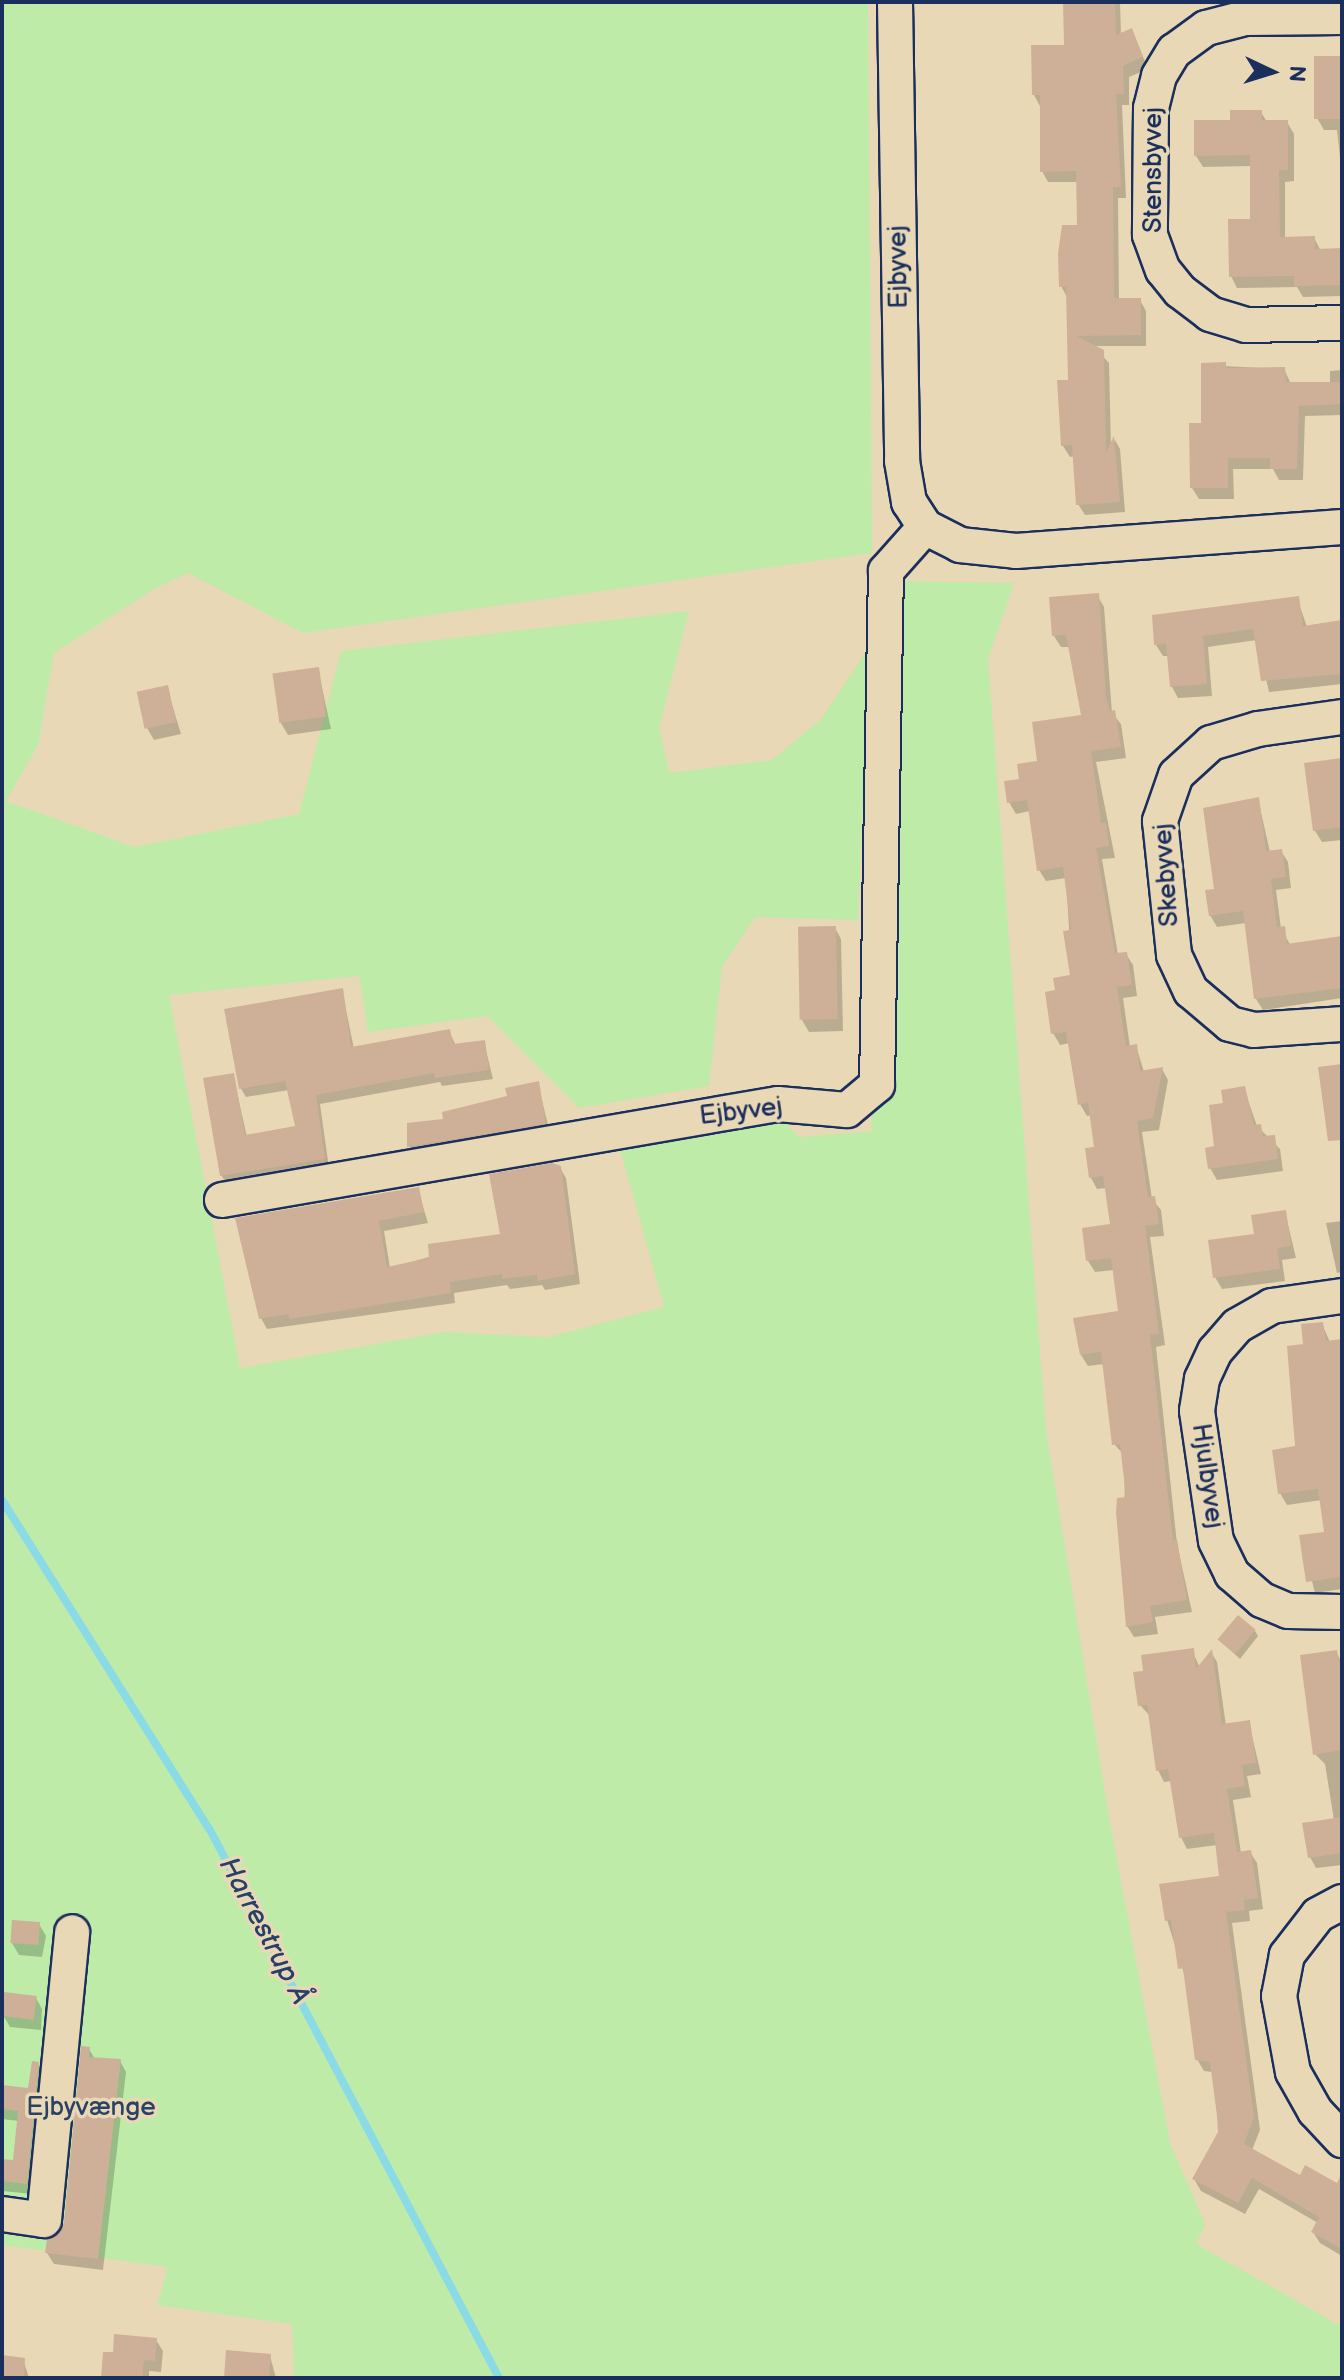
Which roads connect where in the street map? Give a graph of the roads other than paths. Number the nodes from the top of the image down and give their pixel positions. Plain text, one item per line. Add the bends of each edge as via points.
1 (895, 2) edge
2 (1342, 17) edge
3 (1342, 323) edge
4 (925, 527) junction
5 (1342, 527) edge
6 (1342, 717) edge
7 (1342, 1024) edge
8 (222, 1200) dead end
9 (1342, 1296) edge
10 (1342, 1612) edge
11 (1342, 1902) edge
12 (72, 1932) dead end
13 (1342, 2140) edge
14 (2, 2214) edge

1 - 4 street, Ejbyvej via 902,461 909,502
2 - 3 street, Stensbyvej via 1245,18 1206,28 1174,51 1159,76 1151,108 1150,235 1163,270 1210,314 1246,325
4 - 5 street via 960,545 1016,551
4 - 8 street, Ejbyvej via 886,571 877,1085 847,1110 778,1104
6 - 7 street, Skebyvej via 1258,729 1211,743 1176,775 1166,796 1160,833 1174,955 1182,977 1207,1008 1230,1024 1254,1030
9 - 10 street, Hjulbyvej via 1272,1306 1237,1326 1215,1351 1202,1379 1197,1411 1216,1541 1232,1574 1262,1600 1288,1611 1318,1616
11 - 13 street via 1318,1915 1287,1955 1279,1996 1293,2072 1315,2111
12 - 14 street via 44,2220

